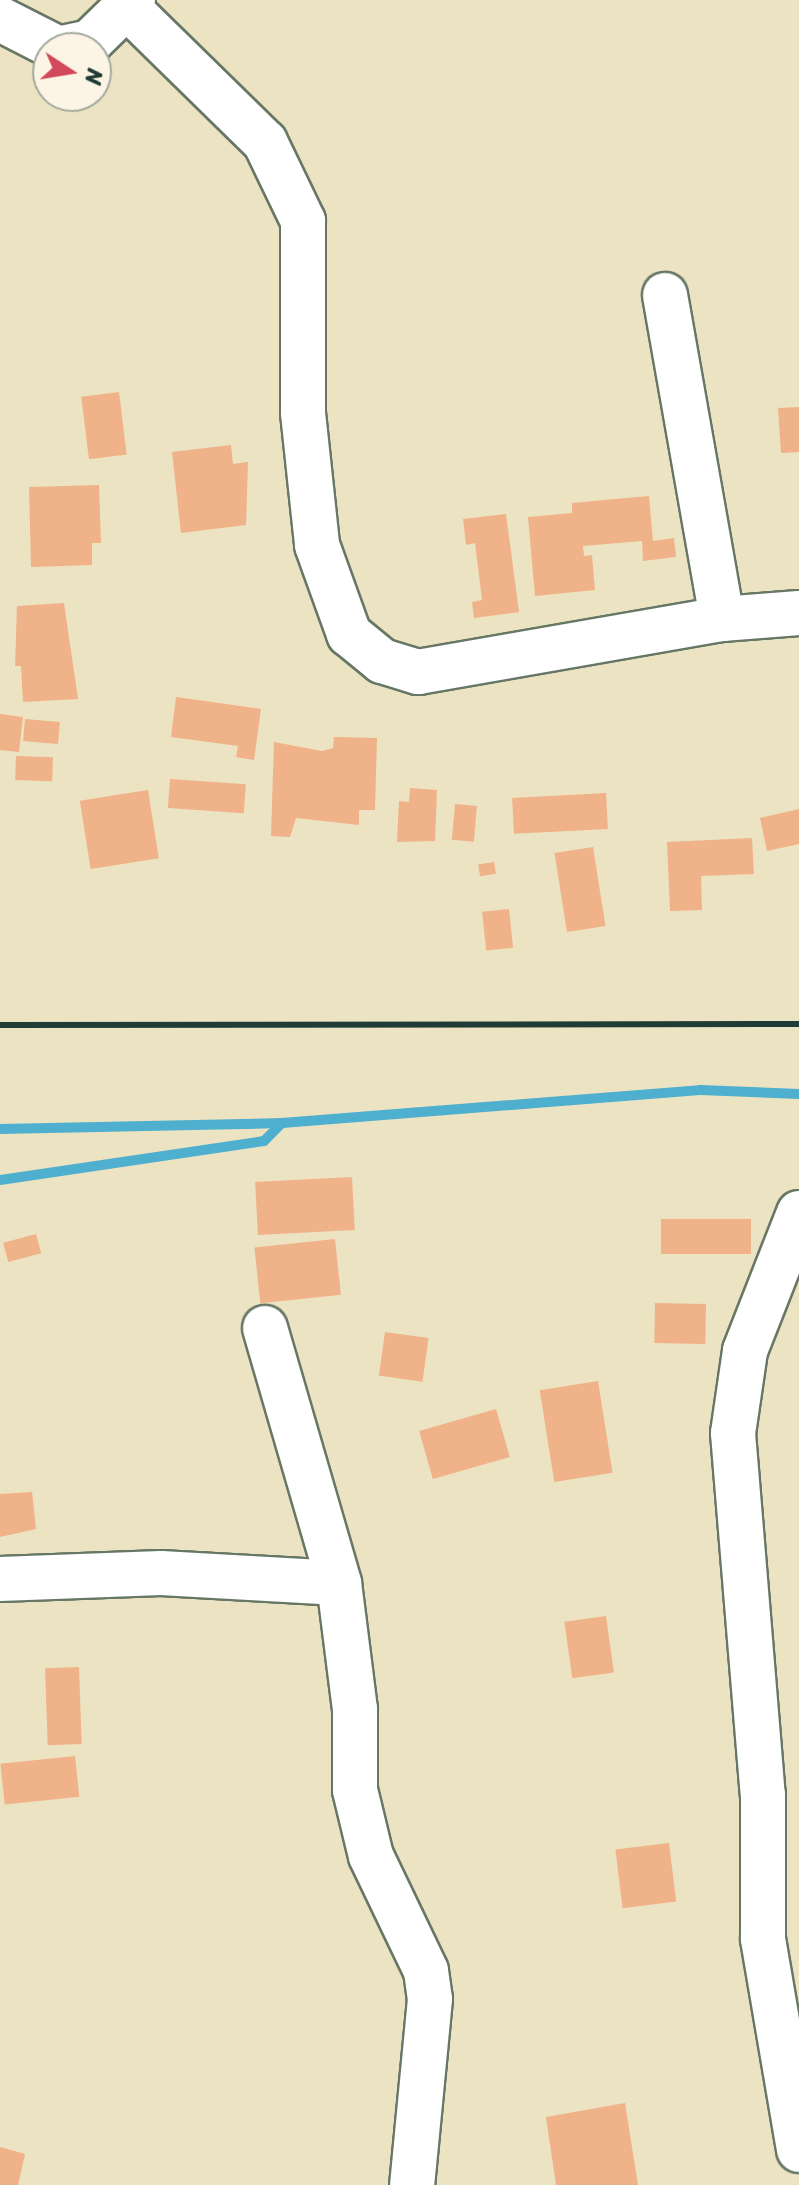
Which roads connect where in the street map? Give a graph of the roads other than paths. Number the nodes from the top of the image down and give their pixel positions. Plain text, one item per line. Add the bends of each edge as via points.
1 (131, 4) edge
2 (0, 19) edge
3 (101, 32) edge
4 (32, 34) edge
5 (665, 295) dead end
6 (799, 613) edge
7 (722, 619) junction
8 (799, 1213) edge
9 (265, 1328) dead end
10 (0, 1579) edge
11 (339, 1583) junction
12 (799, 2150) edge
13 (412, 2185) edge

1 - 3 street
1 - 7 street via 265,142 303,221 303,413 312,501 317,545 349,634 382,661 418,672
2 - 4 street
5 - 7 street
6 - 7 street
8 - 12 street via 745,1351 733,1433 763,1795 763,1939
9 - 11 street
10 - 11 street via 161,1573
11 - 13 street via 355,1709 355,1790 371,1856 392,1910 417,1945 430,1999

